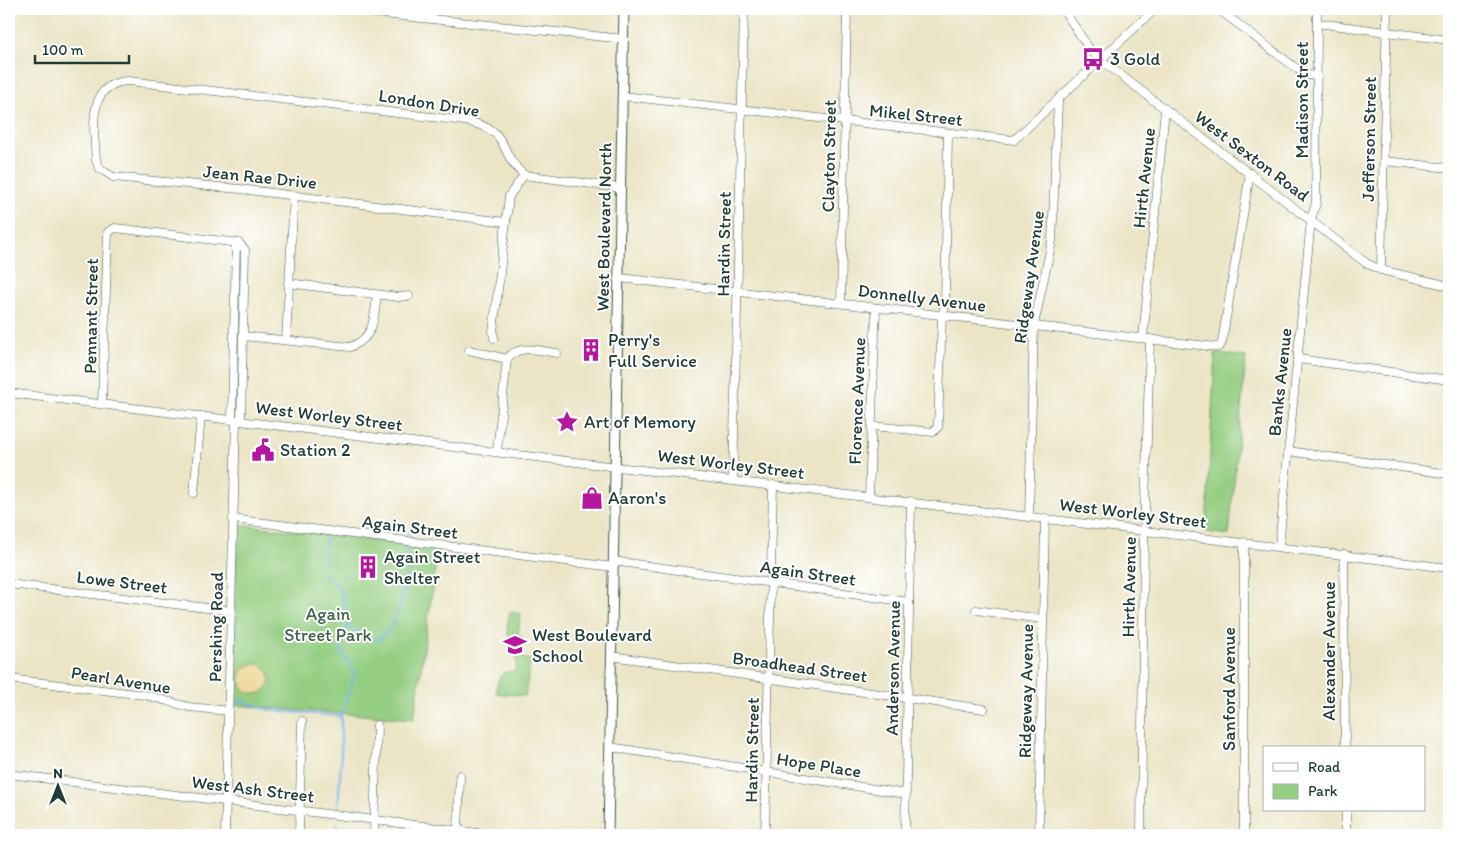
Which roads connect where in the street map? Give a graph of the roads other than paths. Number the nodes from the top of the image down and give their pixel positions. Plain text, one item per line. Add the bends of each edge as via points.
1 (360, 9) edge
2 (624, 9) edge
3 (744, 9) edge
4 (847, 9) edge
5 (1063, 9) edge
6 (1155, 9) edge
7 (1218, 9) edge
8 (1317, 9) edge
9 (1387, 9) edge
10 (1317, 23) junction
11 (1386, 34) junction
12 (624, 40) junction
13 (1449, 40) edge
14 (1101, 60) junction
15 (1317, 76) junction
16 (106, 87) joint
17 (623, 96) junction
18 (1058, 101) junction
19 (1166, 109) junction
20 (742, 110) junction
21 (845, 122) junction
22 (948, 134) junction
23 (1384, 161) junction
24 (1449, 168) edge
25 (1250, 174) junction
26 (524, 175) junction
27 (621, 188) junction
28 (294, 195) junction
29 (1311, 220) junction
30 (506, 222) junction
31 (240, 244) junction
32 (1381, 270) junction
33 (620, 278) junction
34 (288, 283) junction
35 (1449, 286) edge
36 (738, 291) junction
37 (378, 294) junction
38 (409, 296) dead end
39 (841, 304) junction
40 (876, 308) junction
41 (942, 315) junction
42 (1034, 326) junction
43 (243, 336) junction
44 (494, 338) dead end
45 (1146, 339) junction
46 (286, 340) junction
47 (469, 350) dead end
48 (557, 354) dead end
49 (506, 359) junction
50 (1298, 359) junction
51 (1449, 380) edge
52 (9, 393) edge
53 (102, 404) junction
54 (201, 416) junction
55 (236, 420) junction
56 (872, 426) junction
57 (497, 451) junction
58 (1288, 451) junction
59 (615, 466) junction
60 (1449, 474) edge
61 (733, 480) junction
62 (773, 485) junction
63 (194, 493) dead end
64 (869, 496) junction
65 (911, 501) junction
66 (1029, 516) junction
67 (1045, 518) junction
68 (233, 519) junction
69 (1144, 530) junction
70 (1244, 542) junction
71 (1279, 546) junction
72 (1344, 554) junction
73 (613, 564) junction
74 (1449, 568) edge
75 (770, 583) junction
76 (9, 584) edge
77 (909, 602) junction
78 (976, 610) dead end
79 (232, 611) junction
80 (1042, 620) junction
81 (611, 656) junction
82 (769, 678) junction
83 (9, 679) edge
84 (908, 697) junction
85 (984, 709) dead end
86 (229, 712) junction
87 (302, 721) dead end
88 (377, 725) dead end
89 (1345, 746) edge
90 (610, 747) junction
91 (766, 772) junction
92 (9, 774) edge
93 (460, 775) dead end
94 (906, 794) junction
95 (226, 802) junction
96 (299, 810) junction
97 (1346, 812) edge
98 (374, 820) junction
99 (458, 831) junction
100 (225, 835) edge
101 (299, 835) edge
102 (374, 835) edge
103 (494, 835) edge
104 (608, 835) edge
105 (766, 835) edge
106 (905, 835) edge
107 (1039, 835) edge
108 (1142, 835) edge
109 (1244, 835) edge
110 (1346, 835) edge

1 - 12 street via 374,14
2 - 12 main road, West Boulevard North
3 - 20 street, Hardin Street
4 - 21 street, Clayton Street
5 - 14 street, West Sexton Road via 1090,50
6 - 14 street, Mikel Street
7 - 15 street via 1297,69
8 - 10 street, Madison Street
9 - 11 street, Jefferson Street
10 - 11 street
10 - 15 street, Madison Street
11 - 13 street
11 - 23 street, Jefferson Street
12 - 17 main road, West Boulevard North
14 - 18 street, Mikel Street
14 - 19 street, West Sexton Road
15 - 29 street, Madison Street via 1316,203
16 - 26 street, London Drive via 129,81 480,124 501,138 513,163
16 - 28 street, Jean Rae Drive via 96,105 95,147 96,160 105,173 123,180
17 - 20 street, Mikel Street
17 - 27 main road, West Boulevard North
18 - 22 street, Mikel Street via 1014,140
18 - 42 street, Ridgeway Avenue via 1052,241
19 - 25 street, West Sexton Road
19 - 45 street, Hirth Avenue
20 - 21 street, Mikel Street
20 - 36 street, Hardin Street
21 - 22 street, Mikel Street
21 - 39 street, Clayton Street
22 - 41 street via 945,306
23 - 24 street
23 - 32 street, Jefferson Street
25 - 29 street, West Sexton Road
25 - 45 street, Donnelly Avenue via 1220,346
26 - 27 street
26 - 30 street via 509,196
27 - 33 main road, West Boulevard North
28 - 30 street, Jean Rae Drive
28 - 34 street
29 - 32 street, West Sexton Road via 1366,263
29 - 50 street, Banks Avenue
30 - 44 street
31 - 43 street, Pershing Road
31 - 53 street, Pennant Street via 111,230 107,236
31 - 55 street
32 - 35 street, West Sexton Road
33 - 36 street, Donnelly Avenue
33 - 59 main road, West Boulevard North
34 - 37 street
34 - 46 street
36 - 39 street, Donnelly Avenue
36 - 61 street, Hardin Street
37 - 38 street
37 - 46 street via 372,330 358,344 344,348
39 - 40 street, Donnelly Avenue
40 - 41 street, Donnelly Avenue
40 - 56 street, Florence Avenue
41 - 42 street, Donnelly Avenue
41 - 56 street via 938,427 933,432
42 - 45 street, Donnelly Avenue
42 - 66 street, Ridgeway Avenue
43 - 46 street
43 - 55 street, Pershing Road
45 - 69 street, Hirth Avenue
47 - 49 street
48 - 49 street via 522,349 515,350
49 - 57 street
50 - 51 street
50 - 58 street, Banks Avenue
52 - 53 street, West Worley Street
53 - 54 street, West Worley Street
54 - 55 street, West Worley Street
54 - 63 street
55 - 57 street, West Worley Street
55 - 68 street, Pershing Road
56 - 64 street, Florence Avenue
57 - 59 street, West Worley Street
58 - 60 street
58 - 71 street, Banks Avenue
59 - 61 street, West Worley Street
59 - 73 main road, West Boulevard North
61 - 62 street, West Worley Street
62 - 64 street, West Worley Street
62 - 75 street, Hardin Street
64 - 65 street, West Worley Street
65 - 66 street, West Worley Street
65 - 77 street, Anderson Avenue
66 - 67 street, West Worley Street
67 - 69 street, West Worley Street
67 - 80 street, Ridgeway Avenue
68 - 73 street, Again Street
68 - 79 street, Pershing Road
69 - 70 street, West Worley Street
69 - 108 street, Hirth Avenue
70 - 71 street, West Worley Street
70 - 109 street, Sanford Avenue
71 - 72 street, West Worley Street
72 - 74 street, West Worley Street
72 - 89 street, Alexander Avenue
73 - 75 street, Again Street
73 - 81 main road, West Boulevard North
75 - 77 street, Again Street
75 - 82 street, Hardin Street
76 - 79 street, Lowe Street
77 - 84 street, Anderson Avenue
78 - 80 street
79 - 86 street, Pershing Road
80 - 107 street, Ridgeway Avenue
81 - 82 street, Broadhead Street
81 - 90 main road, West Boulevard North
82 - 84 street, Broadhead Street
82 - 91 street, Hardin Street
83 - 86 street, Pearl Avenue via 145,695 189,707
84 - 85 street, Broadhead Street
84 - 94 street, Anderson Avenue
86 - 95 street, Pershing Road
87 - 96 street
88 - 98 street
90 - 91 street, Hope Place
90 - 104 main road, West Boulevard North
91 - 94 street, Hope Place
91 - 105 street, Hardin Street
92 - 95 street, West Ash Street
93 - 99 street
94 - 106 street, Anderson Avenue
95 - 96 street, West Ash Street
95 - 100 street, Pershing Road
96 - 98 street, West Ash Street
96 - 101 street
97 - 110 street
98 - 99 street, West Ash Street
98 - 102 street
99 - 103 street, West Ash Street

